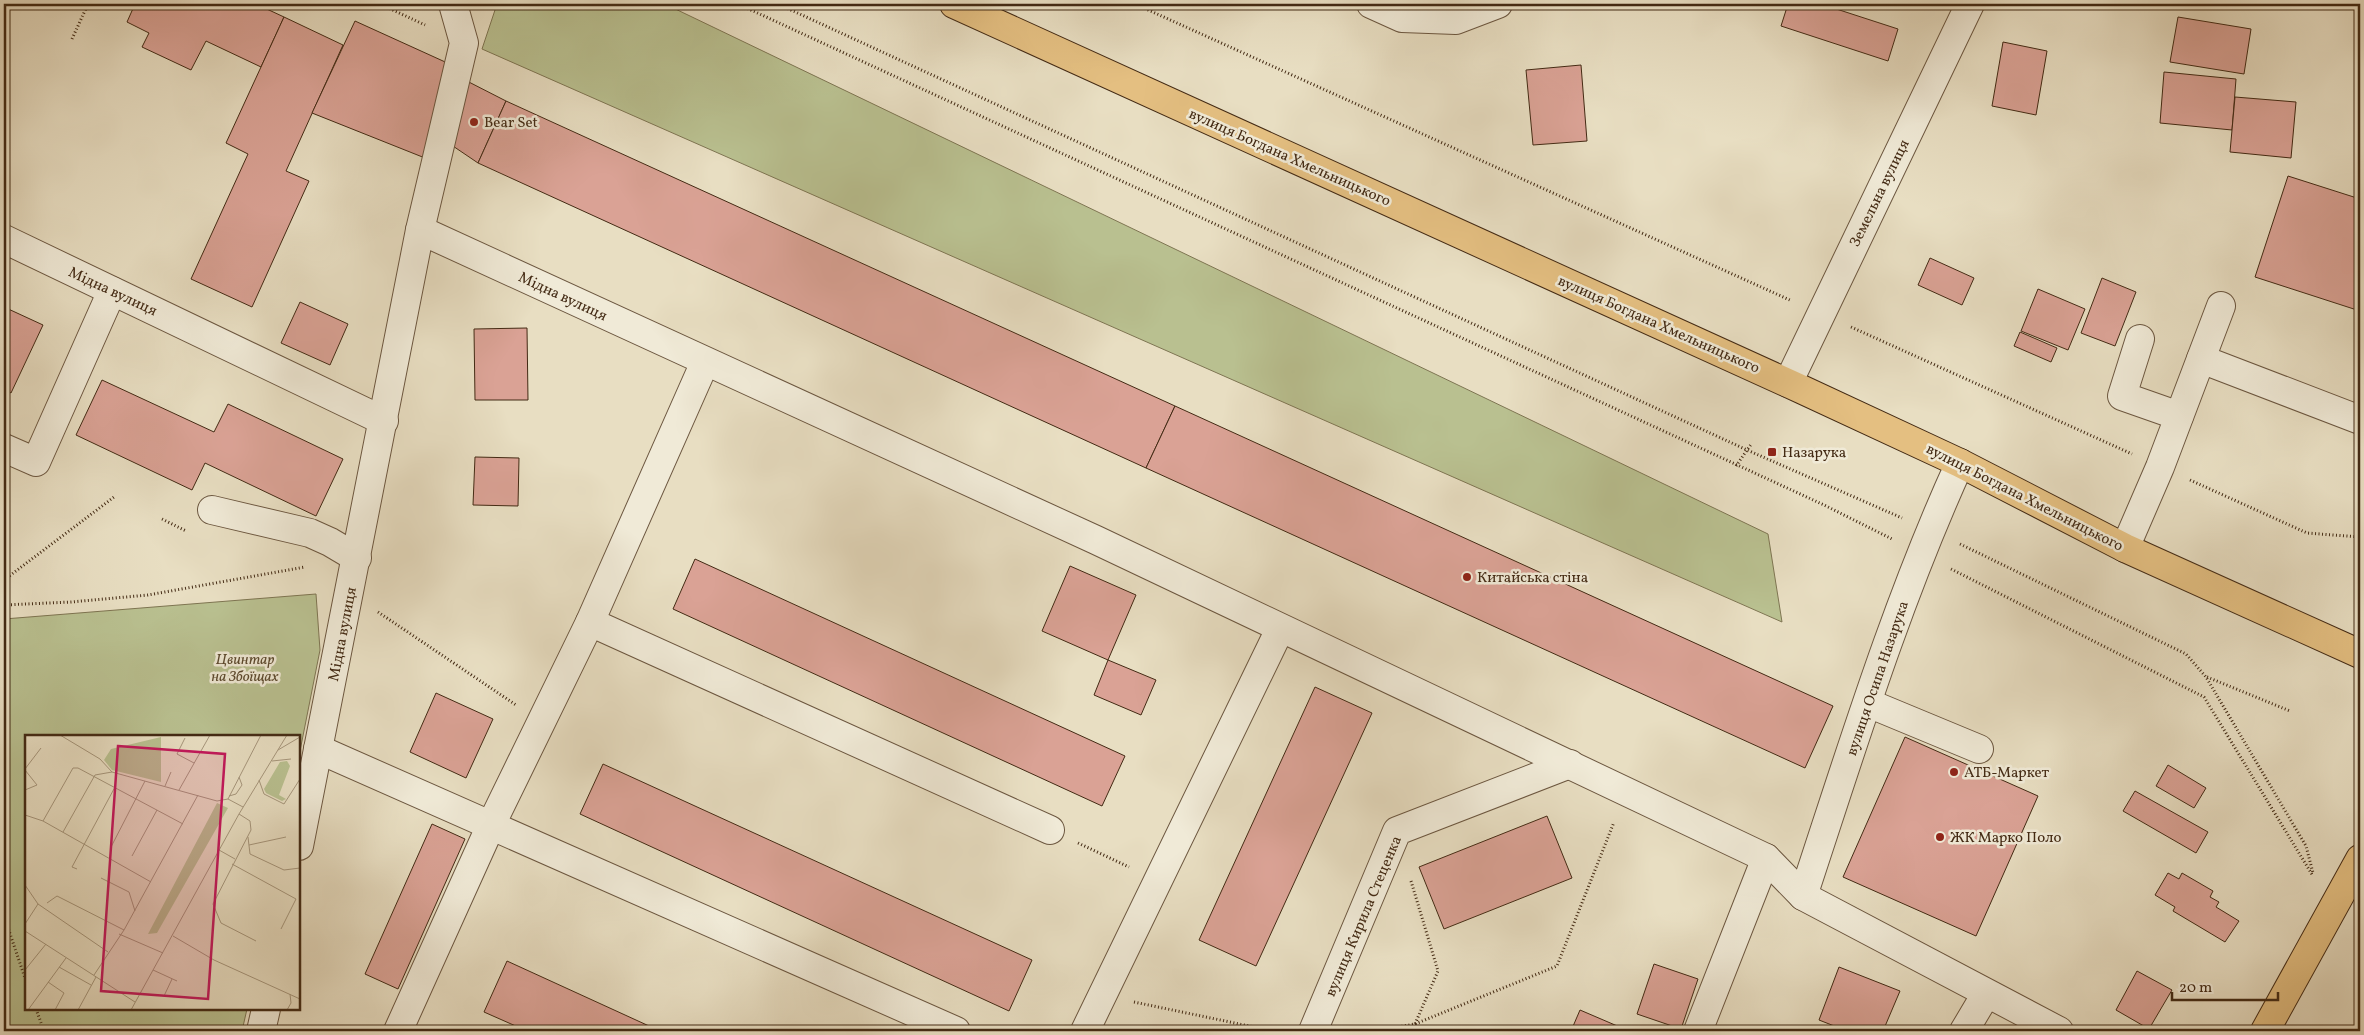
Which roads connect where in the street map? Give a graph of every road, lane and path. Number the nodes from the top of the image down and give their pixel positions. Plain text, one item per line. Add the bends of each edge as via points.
1 (88, 4) edge
2 (380, 4) edge
3 (453, 4) edge
4 (738, 4) edge
5 (778, 4) edge
6 (954, 4) edge
7 (1135, 4) edge
8 (1372, 4) edge
9 (1498, 4) edge
10 (1970, 4) edge
11 (72, 39) dead end
12 (464, 44) junction
13 (420, 230) junction
14 (4, 239) edge
15 (112, 291) junction
16 (2220, 306) dead end
17 (1822, 314) junction
18 (2140, 339) dead end
19 (2201, 359) junction
20 (705, 362) junction
21 (1788, 383) junction
22 (2179, 416) junction
23 (2360, 420) edge
24 (384, 421) junction
25 (1752, 443) dead end
26 (4, 448) edge
27 (1747, 450) junction
28 (1960, 463) junction
29 (1736, 466) junction
30 (2160, 467) junction
31 (114, 497) dead end
32 (212, 510) dead end
33 (2360, 537) edge
34 (1925, 542) junction
35 (2125, 548) junction
36 (357, 558) junction
37 (310, 566) dead end
38 (4, 580) edge
39 (350, 594) junction
40 (4, 605) edge
41 (590, 622) junction
42 (1280, 629) junction
43 (2360, 654) edge
44 (2206, 677) junction
45 (1868, 702) junction
46 (2290, 711) dead end
47 (542, 722) junction
48 (1979, 749) dead end
49 (318, 750) junction
50 (1570, 764) junction
51 (1626, 791) junction
52 (491, 825) junction
53 (1050, 830) joint
54 (300, 841) edge
55 (1766, 858) junction
56 (2360, 859) edge
57 (2314, 876) junction
58 (1410, 878) dead end
59 (1158, 880) junction
60 (2309, 884) dead end
61 (2341, 894) junction
62 (1803, 896) junction
63 (4, 916) edge
64 (25, 978) edge
65 (1986, 994) junction
66 (1102, 995) junction
67 (36, 1010) edge
68 (266, 1010) edge
69 (1415, 1024) junction
70 (44, 1031) edge
71 (261, 1031) edge
72 (398, 1031) edge
73 (956, 1031) edge
74 (1085, 1031) edge
75 (1273, 1031) edge
76 (1313, 1031) edge
77 (1374, 1031) edge
78 (1433, 1031) edge
79 (1698, 1031) edge
80 (1964, 1031) edge
81 (2058, 1031) edge
82 (2265, 1031) edge

1 - 11 path
2 - 12 path
3 - 12 street, Мідна вулиця
4 - 29 path
5 - 27 path
6 - 21 main road, вулиця Богдана Хмельницького
7 - 17 path
8 - 9 street via 1402,18 1456,20
10 - 17 street, Земельна вулиця
12 - 13 street, Мідна вулиця
13 - 20 street, Мідна вулиця
13 - 24 street, Мідна вулиця
14 - 15 street, Мідна вулиця
15 - 24 street, Мідна вулиця
15 - 26 street via 36,462
16 - 19 street
17 - 21 street, Земельна вулиця
17 - 30 path
18 - 22 street via 2122,396
19 - 22 street
19 - 23 street
20 - 41 street
20 - 42 street, Мідна вулиця via 1087,536
21 - 28 main road, вулиця Богдана Хмельницького
22 - 30 street
24 - 36 street, Мідна вулиця
25 - 27 path
27 - 29 path
27 - 34 path
28 - 34 street, вулиця Осипа Назарука
28 - 35 main road, вулиця Богдана Хмельницького
29 - 34 path via 1824,505
30 - 33 path via 2307,533
30 - 35 street
31 - 38 path
32 - 36 street via 310,533
34 - 44 path via 2186,654
34 - 45 street, вулиця Осипа Назарука
34 - 57 path via 2204,696
35 - 43 main road, вулиця Богдана Хмельницького
36 - 39 street, Мідна вулиця
37 - 40 path via 148,595
39 - 47 path
39 - 49 street, Мідна вулиця
41 - 47 street
41 - 53 street
42 - 50 street, Мідна вулиця
42 - 59 street
44 - 46 path
44 - 57 path via 2306,846
45 - 48 street
45 - 62 street, вулиця Осипа Назарука
47 - 52 street
49 - 52 street
49 - 54 street, Мідна вулиця
50 - 51 street, Мідна вулиця
50 - 76 street, вулиця Кирила Стеценка via 1397,831
51 - 55 street, Мідна вулиця
51 - 69 path via 1557,966
52 - 72 street
52 - 73 street
53 - 59 path
55 - 62 street
55 - 79 street
56 - 61 main road
57 - 60 path
57 - 61 path
58 - 69 path via 1438,971
59 - 66 street
61 - 82 main road
62 - 65 street
63 - 64 path
65 - 80 street
65 - 81 street
66 - 74 street
66 - 75 path
67 - 70 path
68 - 71 street
69 - 77 path
69 - 78 path

